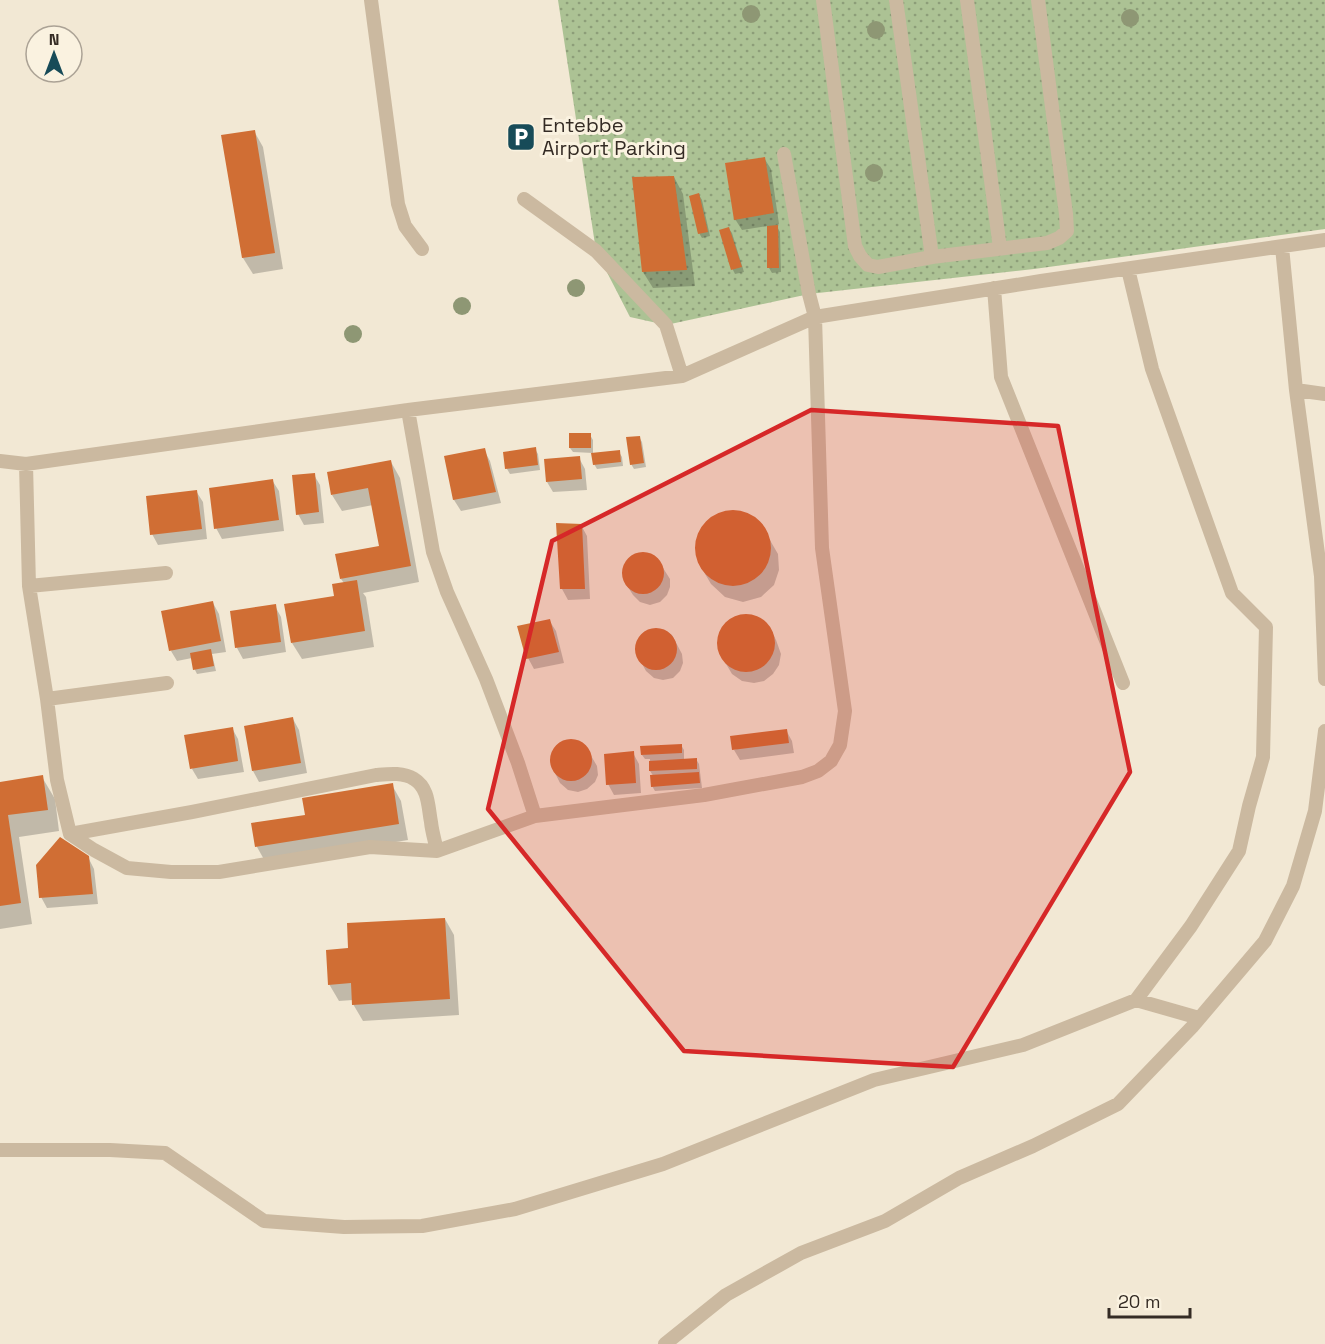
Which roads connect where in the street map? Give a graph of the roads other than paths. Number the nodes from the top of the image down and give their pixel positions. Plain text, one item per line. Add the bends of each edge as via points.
1 (371, 0) edge
2 (823, 0) edge
3 (896, 0) edge
4 (967, 0) edge
5 (1038, 0) edge
6 (784, 153) dead end
7 (524, 199) dead end
8 (1325, 240) edge
9 (1282, 247) junction
10 (1000, 248) junction
11 (422, 249) dead end
12 (932, 256) junction
13 (1128, 268) junction
14 (994, 288) junction
15 (815, 316) junction
16 (682, 376) junction
17 (1296, 390) junction
18 (1325, 394) edge
19 (408, 410) junction
20 (0, 461) edge
21 (26, 464) junction
22 (166, 573) dead end
23 (29, 586) junction
24 (1325, 679) edge
25 (167, 683) dead end
26 (1123, 683) dead end
27 (47, 699) junction
28 (1325, 731) edge
29 (535, 816) junction
30 (70, 834) junction
31 (437, 850) junction
32 (1136, 1000) junction
33 (1200, 1018) junction
34 (0, 1150) edge
35 (665, 1344) edge

1 - 11 lane via 398,204 405,226
2 - 12 lane via 855,246 868,265 878,267
3 - 12 lane
4 - 10 lane
5 - 10 lane via 1067,231 1047,243
6 - 15 lane
7 - 16 lane via 596,251 666,325
8 - 9 lane
9 - 13 lane
9 - 17 lane
10 - 12 lane
13 - 14 lane
13 - 32 lane via 1152,369 1232,593 1266,627 1263,757 1239,850 1191,926
14 - 15 lane
14 - 26 lane via 1001,376
15 - 16 lane
15 - 29 lane via 822,548 845,711 840,745 831,761 802,777 704,795
16 - 19 lane
17 - 18 lane
17 - 24 lane via 1321,576
19 - 21 lane
19 - 29 lane via 433,552 486,680
20 - 21 lane
21 - 23 lane
22 - 23 lane
23 - 27 lane
25 - 27 lane
27 - 30 lane via 57,780
28 - 33 lane via 1315,810 1293,886 1265,941
29 - 31 lane
30 - 31 lane via 127,868 171,872 219,872 370,846
30 - 31 lane via 366,776 396,774 415,779 422,787
32 - 33 lane
32 - 34 lane via 1023,1045 874,1080 663,1164 515,1209 422,1226 344,1227 264,1221 165,1154
33 - 35 lane via 1118,1104 959,1178 885,1221 801,1252 726,1295

